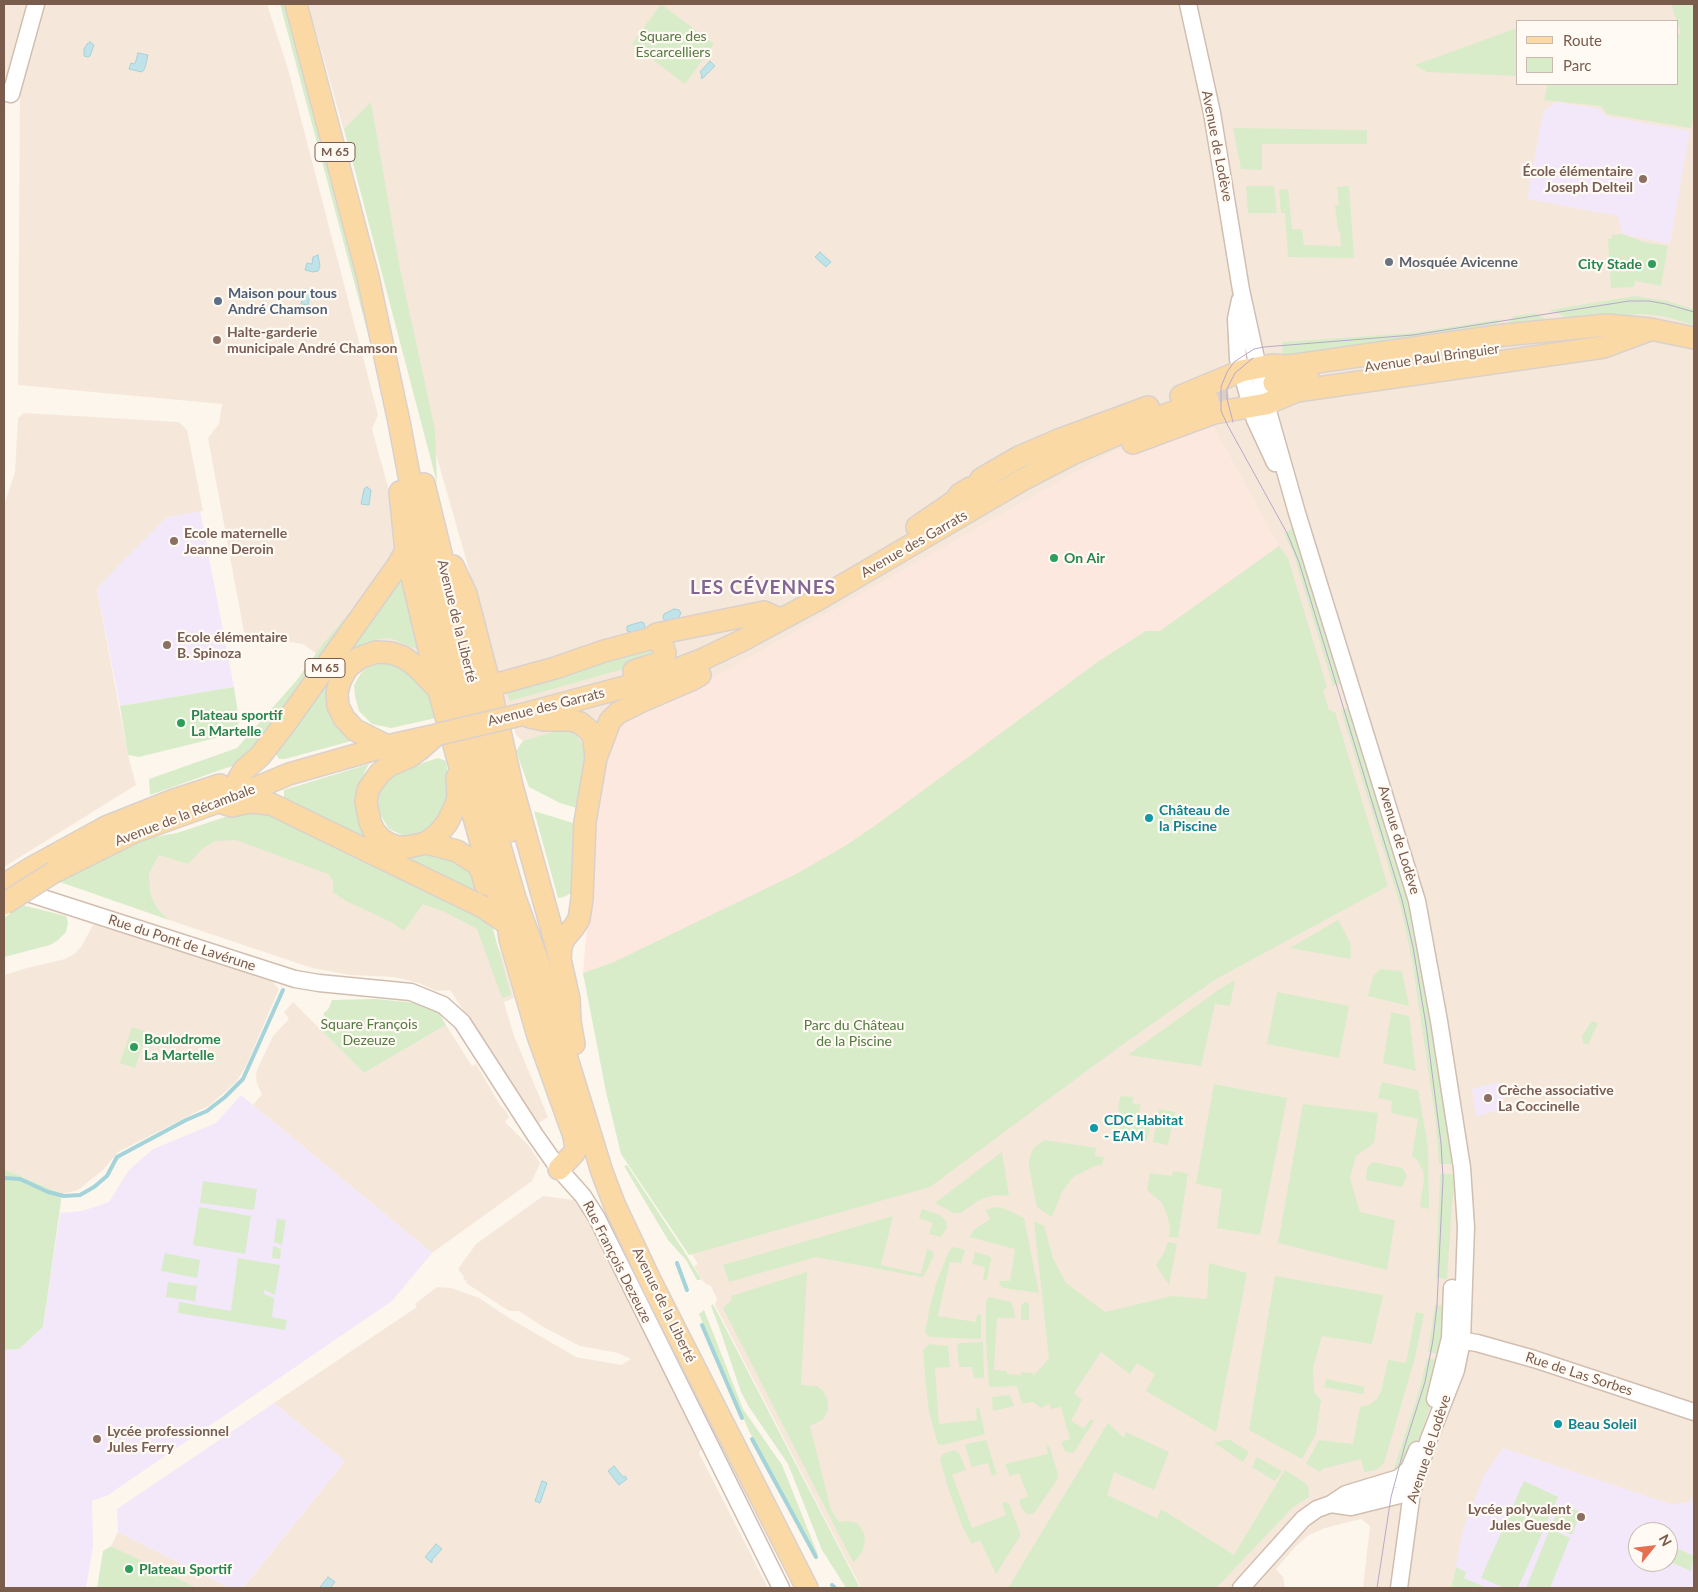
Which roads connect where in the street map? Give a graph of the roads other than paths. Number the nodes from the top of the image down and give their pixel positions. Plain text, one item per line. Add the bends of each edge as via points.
1 (36, 4) edge
2 (296, 4) edge
3 (1188, 4) edge
4 (8, 93) edge
5 (368, 277) junction
6 (1622, 332) junction
7 (1694, 338) edge
8 (1249, 370) junction
9 (1274, 383) tunnel mouth
10 (1208, 400) tunnel mouth
11 (1258, 405) junction
12 (394, 437) junction
13 (1092, 445) junction
14 (976, 488) junction
15 (975, 509) junction
16 (440, 550) junction
17 (406, 551) junction
18 (882, 561) junction
19 (780, 620) junction
20 (649, 639) junction
21 (741, 641) junction
22 (490, 686) junction
23 (439, 691) junction
24 (584, 698) junction
25 (520, 715) junction
26 (456, 754) junction
27 (389, 756) junction
28 (596, 758) junction
29 (289, 774) junction
30 (238, 780) junction
31 (216, 802) junction
32 (426, 843) junction
33 (4, 885) edge
34 (545, 899) junction
35 (582, 899) junction
36 (4, 904) edge
37 (501, 920) junction
38 (560, 959) junction
39 (540, 967) junction
40 (364, 988) joint
41 (552, 1010) junction
42 (583, 1112) junction
43 (559, 1169) junction
44 (1456, 1339) junction
45 (1694, 1412) edge
46 (1399, 1478) junction
47 (1412, 1492) junction
48 (1331, 1504) junction
49 (781, 1588) edge
50 (807, 1588) edge
51 (1241, 1588) edge
52 (1398, 1588) edge

1 - 4 street
2 - 5 main road, Avenue de la Liberté / M 65
3 - 8 street, Avenue de Lodève via 1212,114 1241,290
5 - 12 main road, Avenue de la Liberté / M 65
5 - 16 main road, Avenue de la Liberté via 386,328
6 - 7 main road, Avenue Paul Bringuier via 1650,329
6 - 8 main road, Avenue Paul Bringuier via 1607,325 1490,337
6 - 9 main road, Avenue Paul Bringuier
6 - 11 main road via 1604,347 1297,391
8 - 11 street, Avenue de Lodève
8 - 14 main road, Avenue Paul Bringuier via 1109,420 1019,457 981,479
10 - 13 main road, Avenue des Garrats
11 - 15 main road via 1221,411 1112,450 998,508
11 - 44 street, Avenue de Lodève via 1255,420 1295,506 1417,901 1464,1184 1466,1227
12 - 17 main road, Avenue de la Liberté / M 65
12 - 39 main road, Avenue de la Liberté via 471,748 515,898
13 - 14 main road via 1070,444 1059,448
13 - 15 main road, Avenue des Garrats via 1024,479
14 - 18 main road via 960,494 955,501 894,544
15 - 18 main road, Avenue des Garrats
16 - 22 main road via 452,562 466,594
16 - 39 main road, Avenue de la Liberté via 529,906
17 - 23 main road, Avenue de la Liberté
17 - 30 main road, M 65 via 285,724
18 - 19 main road, Avenue des Garrats
19 - 20 main road via 764,612 657,634
19 - 21 main road, Avenue des Garrats
20 - 22 main road
20 - 24 main road via 662,644 665,652 662,660 599,681
21 - 24 main road, Avenue des Garrats via 670,673
21 - 28 main road via 709,670 616,714 610,721
22 - 34 main road via 512,786
23 - 26 main road, Avenue de la Liberté
23 - 27 main road via 417,667 391,653 376,652 359,658 346,668 337,693 338,706 355,730
24 - 25 main road, Avenue des Garrats
25 - 27 main road, Avenue des Garrats, bridge via 438,735 409,757
25 - 28 main road via 580,723 591,732
26 - 32 main road via 458,786 455,807 447,823
26 - 37 main road, Avenue de la Liberté
27 - 29 main road, Avenue de la Récambale
27 - 32 main road via 368,790 366,802 370,822 374,831 389,844 408,847
28 - 35 main road via 585,822
29 - 30 main road, Avenue de la Récambale
29 - 31 main road, Avenue de la Récambale
30 - 33 main road, Avenue de la Récambale via 174,800 106,827
31 - 36 main road, Avenue de la Récambale, bridge via 134,832 54,872
31 - 37 main road via 232,806 250,802 270,804 483,907
32 - 37 main road via 457,850 477,864
33 - 40 street, Rue du Pont de Lavérune via 284,976
34 - 35 main road via 564,909 575,906
34 - 38 main road
35 - 38 main road via 579,919 564,939
37 - 41 main road, Avenue de la Liberté via 517,937
37 - 43 main road via 529,1039 564,1138
38 - 42 main road
39 - 41 main road, Avenue de la Liberté
40 - 43 street, Rue François Dezeuze via 404,990 443,1005 468,1030
41 - 42 main road, Avenue de la Liberté
42 - 50 main road, Avenue de la Liberté via 611,1195 647,1274
43 - 49 street, Rue François Dezeuze via 598,1218
44 - 45 street, Rue de Las Sorbes via 1534,1360
44 - 46 street, Avenue de Lodève via 1418,1448 1409,1469
44 - 47 street, Avenue de Lodève via 1456,1370
46 - 47 street
46 - 48 street via 1346,1494
47 - 48 street via 1351,1507
47 - 52 street, Avenue de Lodève
48 - 51 street via 1317,1509 1303,1520

